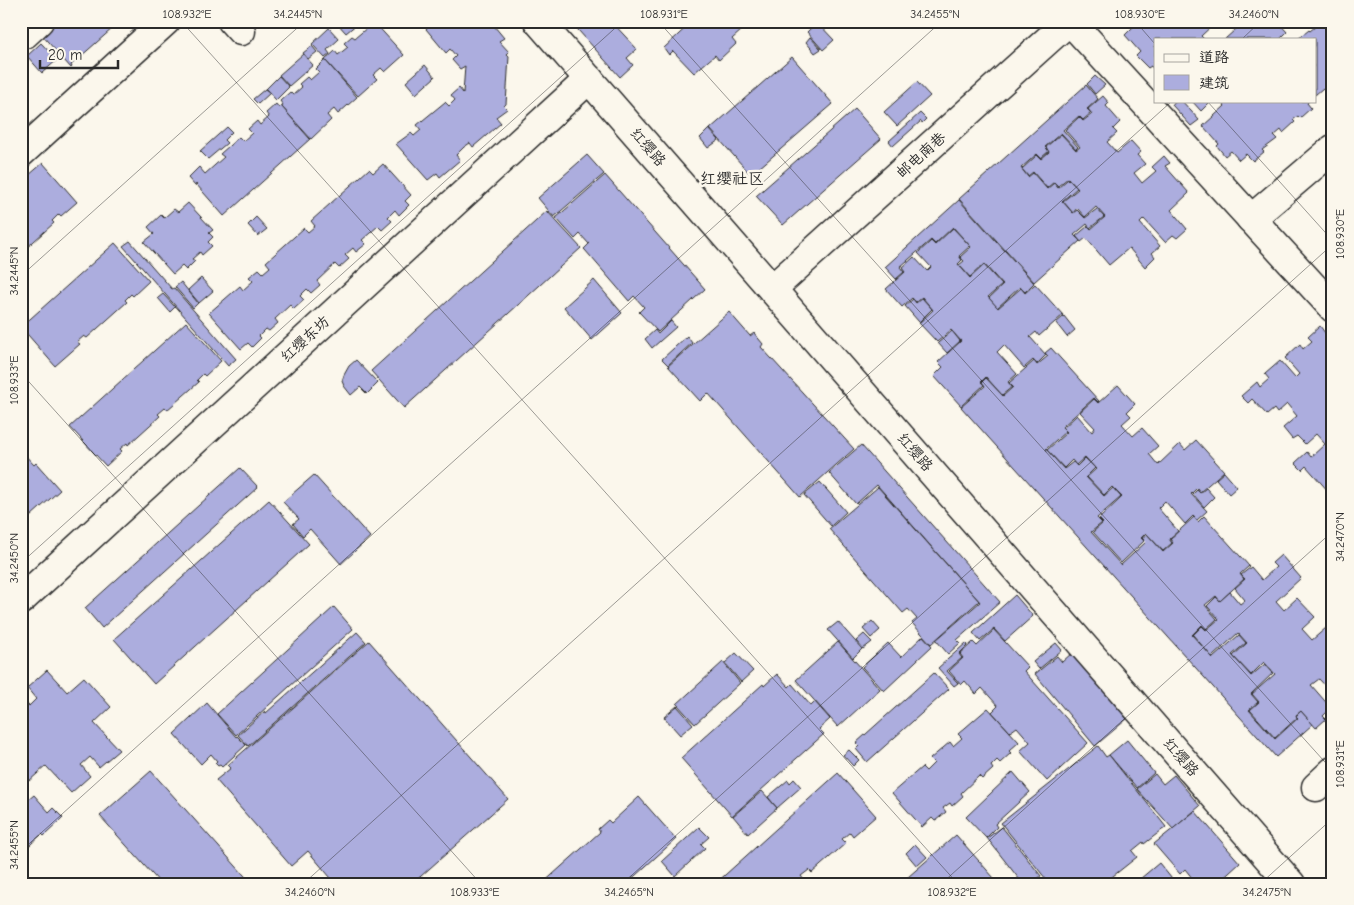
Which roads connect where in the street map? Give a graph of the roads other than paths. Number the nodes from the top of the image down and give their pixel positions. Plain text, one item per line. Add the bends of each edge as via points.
1 (166, 21) edge
2 (538, 21) edge
3 (1069, 21) edge
4 (588, 79) junction
5 (1333, 149) edge
6 (21, 153) edge
7 (1251, 219) junction
8 (772, 289) junction
9 (1333, 308) edge
10 (21, 600) edge
11 (1291, 884) edge

1 - 6 street
2 - 4 street, 红缨路
3 - 7 street
3 - 8 street, 邮电南巷
4 - 8 street, 红缨路
4 - 10 street, 红缨东坊
5 - 7 street
7 - 9 street
8 - 11 street, 红缨路

